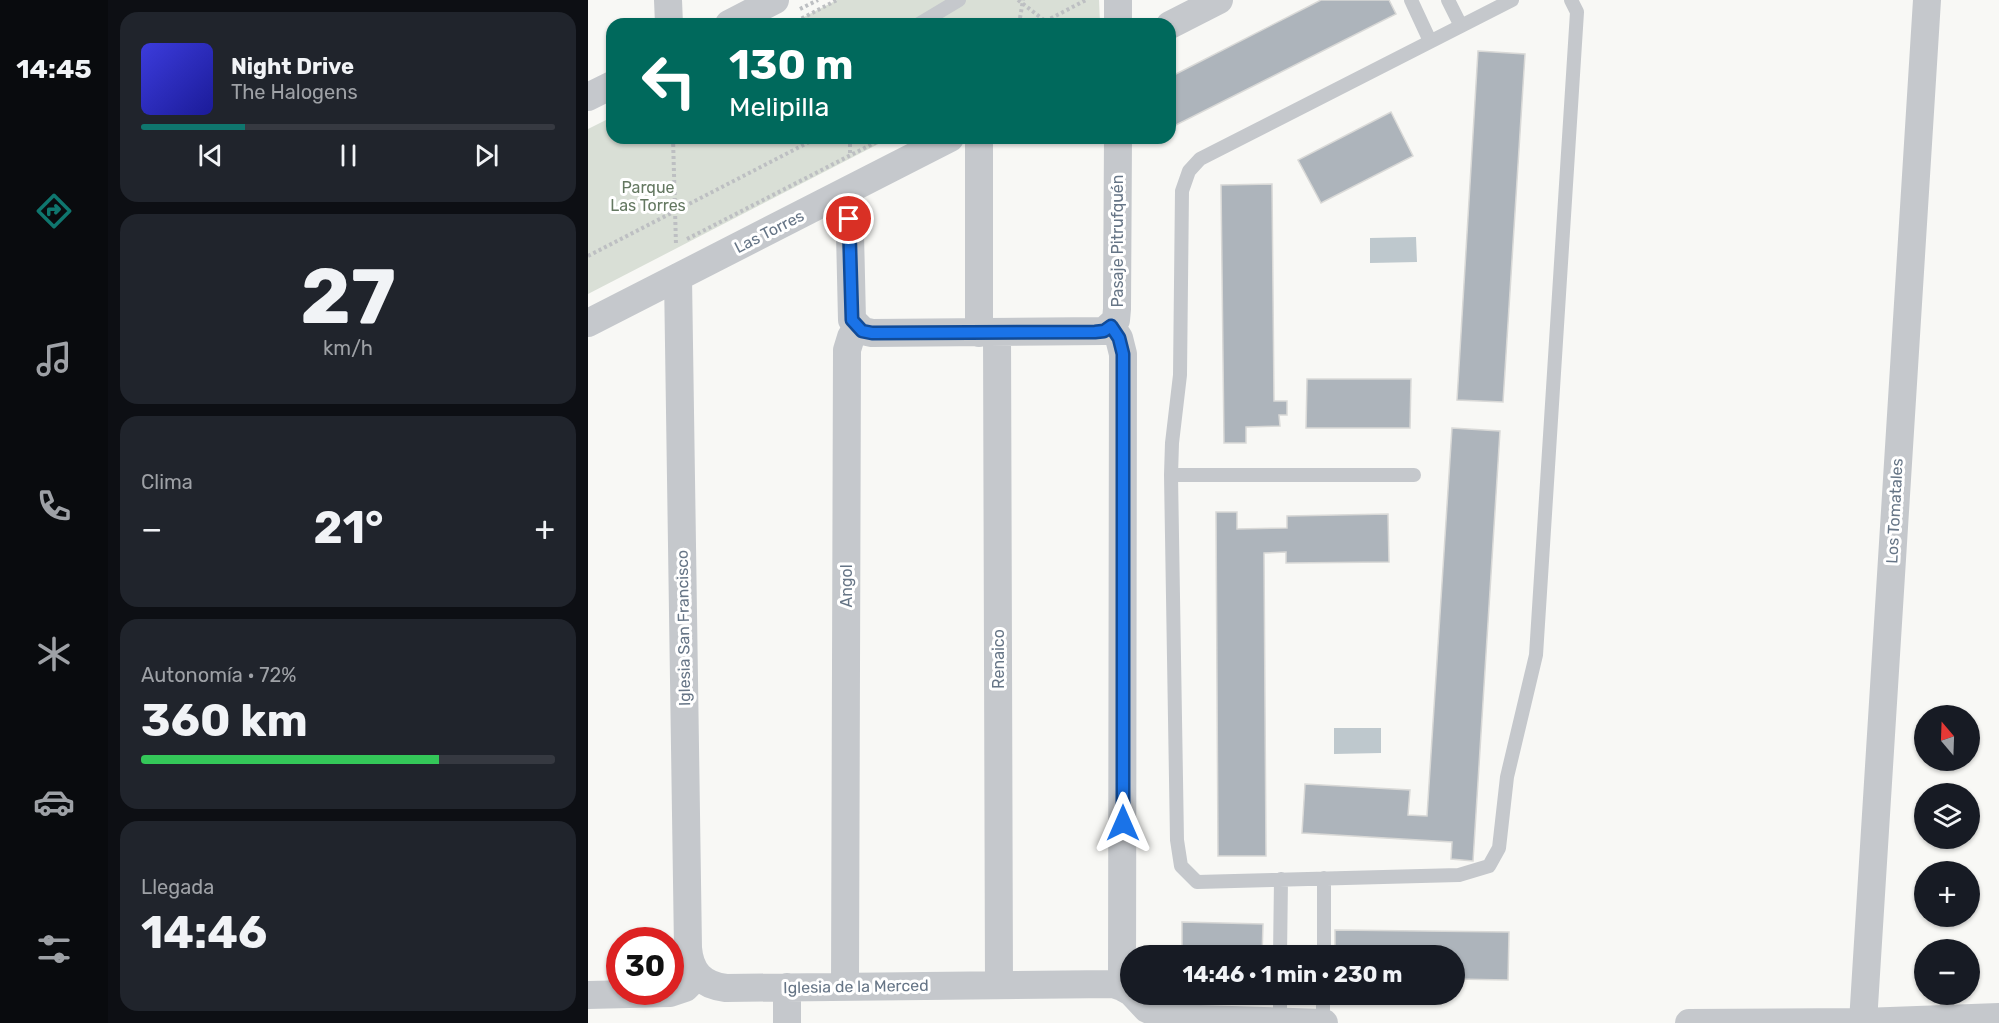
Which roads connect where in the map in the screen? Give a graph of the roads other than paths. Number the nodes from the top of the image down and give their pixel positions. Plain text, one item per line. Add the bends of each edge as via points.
1 (668, 0) edge
2 (775, 0) edge
3 (959, 0) edge
4 (1118, 0) edge
5 (1219, 0) edge
6 (1411, 0) edge
7 (1448, 0) edge
8 (1512, 0) edge
9 (1571, 0) edge
10 (1927, 0) edge
11 (669, 18) edge
12 (740, 18) edge
13 (929, 18) edge
14 (1118, 18) edge
15 (1176, 22) edge
16 (1461, 26) junction
17 (1430, 41) junction
18 (606, 88) edge
19 (588, 97) edge
20 (938, 144) edge
21 (979, 144) edge
22 (1118, 144) edge
23 (849, 190) junction
24 (678, 277) junction
25 (588, 323) edge
26 (1111, 326) junction
27 (857, 327) junction
28 (988, 333) junction
29 (1171, 475) junction
30 (1414, 475) dead end
31 (1324, 878) junction
32 (1281, 879) junction
33 (1129, 945) edge
34 (1280, 945) edge
35 (1324, 945) edge
36 (697, 976) junction
37 (999, 985) junction
38 (845, 986) junction
39 (787, 987) junction
40 (1120, 987) edge
41 (588, 995) edge
42 (1143, 1005) edge
43 (1323, 1005) edge
44 (1280, 1008) edge
45 (1999, 1017) edge
46 (1863, 1022) edge
47 (787, 1023) edge
48 (1323, 1023) edge
49 (1689, 1023) edge

1 - 11 street
2 - 12 street
3 - 13 lane
4 - 14 street
5 - 15 street
6 - 17 lane
7 - 16 lane
8 - 16 lane
9 - 31 lane via 1577,12 1536,655 1506,777 1499,848 1488,866 1459,875
10 - 46 street, Los Tomatales
16 - 17 lane
17 - 29 lane via 1200,159 1189,171 1182,191 1180,375
18 - 19 street
20 - 23 street, Las Torres
21 - 28 street, Renaico
22 - 26 street, Pasaje Pitrufquén via 1117,309
23 - 24 street, Las Torres
23 - 27 street via 851,310
24 - 25 street, Las Torres
24 - 36 street, Iglesia San Francisco via 688,948
26 - 28 street via 1095,332
26 - 33 street, Pasaje Pitrufquén via 1123,354
27 - 28 street via 872,333
27 - 38 street, Angol via 848,350
28 - 37 street, Renaico
29 - 30 lane
29 - 32 lane via 1177,828 1181,866 1197,882
31 - 32 lane
31 - 35 lane
32 - 34 lane
36 - 39 street, Iglesia de la Merced via 715,987
36 - 41 street via 685,988 670,993
37 - 38 street, Iglesia de la Merced
37 - 40 street, Iglesia de la Merced
38 - 39 street, Iglesia de la Merced
39 - 47 street
42 - 44 street via 1168,1018
43 - 48 lane
44 - 48 street
45 - 46 street
46 - 49 street

